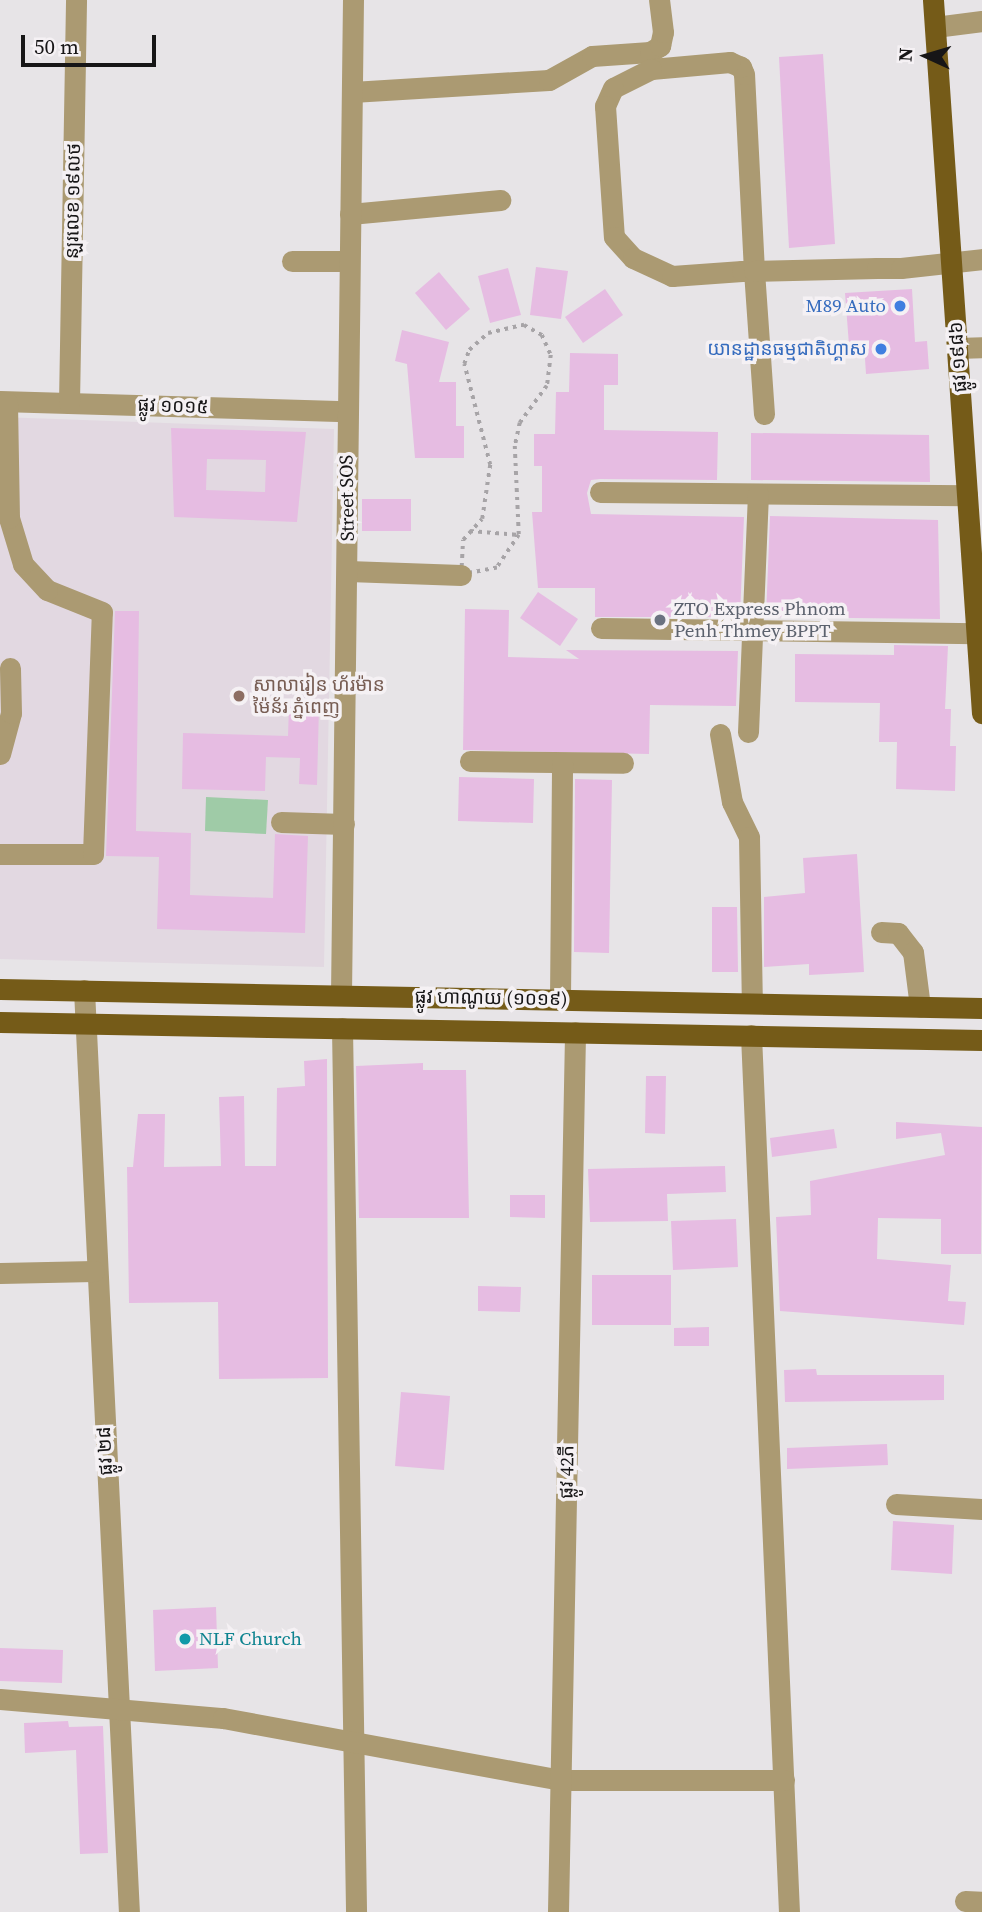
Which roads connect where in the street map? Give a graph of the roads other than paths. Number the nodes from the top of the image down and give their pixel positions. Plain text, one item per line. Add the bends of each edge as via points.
1 (76, 0) edge
2 (353, 0) edge
3 (659, 0) edge
4 (933, 0) edge
5 (982, 21) edge
6 (935, 27) junction
7 (352, 92) junction
8 (500, 200) dead end
9 (350, 214) junction
10 (982, 260) edge
11 (292, 261) dead end
12 (349, 261) junction
13 (951, 261) junction
14 (754, 271) junction
15 (982, 346) edge
16 (957, 348) junction
17 (3, 402) edge
18 (69, 403) junction
19 (346, 411) junction
20 (764, 414) dead end
21 (600, 492) dead end
22 (758, 494) junction
23 (967, 495) junction
24 (348, 571) junction
25 (461, 575) road end
26 (601, 628) dead end
27 (754, 632) junction
28 (976, 633) junction
29 (10, 668) dead end
30 (982, 713) edge
31 (748, 732) dead end
32 (720, 734) dead end
33 (0, 754) edge
34 (470, 761) dead end
35 (562, 763) junction
36 (623, 763) dead end
37 (281, 822) dead end
38 (344, 824) junction
39 (0, 854) edge
40 (881, 932) dead end
41 (0, 989) edge
42 (84, 990) junction
43 (341, 995) junction
44 (560, 999) junction
45 (752, 1003) junction
46 (920, 1007) junction
47 (982, 1008) edge
48 (0, 1021) edge
49 (82, 1022) junction
50 (342, 1028) junction
51 (575, 1032) junction
52 (751, 1035) junction
53 (982, 1040) edge
54 (94, 1271) junction
55 (0, 1273) edge
56 (896, 1504) dead end
57 (982, 1509) edge
58 (0, 1699) edge
59 (120, 1708) junction
60 (350, 1736) junction
61 (562, 1780) junction
62 (784, 1780) junction
63 (128, 1912) edge
64 (356, 1912) edge
65 (558, 1912) edge
66 (789, 1912) edge

1 - 18 street, ន្ឡរលេខ ១៩លថ
2 - 7 street, Street SOS
3 - 7 street via 663,32 660,46 650,52 592,56 549,80
4 - 6 main road, ផ្លូវ ១៩៨៦
5 - 6 street
6 - 13 main road, ផ្លូវ ១៩៨៦
7 - 9 street, Street SOS
8 - 9 street
9 - 12 street, Street SOS
10 - 13 street
11 - 12 street
12 - 19 street, Street SOS
13 - 14 street
13 - 16 main road, ផ្លូវ ១៩៨៦
14 - 14 street via 672,276 633,258 614,237 605,106 613,88 650,69 730,62 741,67
14 - 20 street
15 - 16 street
16 - 23 main road, ផ្លូវ ១៩៨៦
17 - 18 street, ផ្លូវ ១០១៥
17 - 39 street via 9,518 23,564 47,590 102,612 93,854
18 - 19 street, ផ្លូវ ១០១៥
19 - 24 street, Street SOS
21 - 22 street
22 - 23 street
22 - 27 street
23 - 28 main road, ផ្លូវ ១៩៨៦
24 - 25 street
24 - 38 street, Street SOS
26 - 27 street
27 - 28 street
27 - 31 street
28 - 30 main road, ផ្លូវ ១៩៨៦
29 - 33 street via 11,713
32 - 45 street via 732,802 749,837
34 - 35 street
35 - 36 street
35 - 44 street
37 - 38 street
38 - 43 street, Street SOS
40 - 46 street via 898,933 913,952
41 - 42 main road, ផ្លូវ ហាណូយ (១០១៩)
42 - 43 main road, ផ្លូវ ហាណូយ (១០១៩)
42 - 49 street, ផ្លូវ ២៨
43 - 44 main road, ផ្លូវ ហាណូយ (១០១៩)
44 - 45 main road, ផ្លូវ ហាណូយ (១០១៩)
45 - 46 main road, ផ្លូវ ហាណូយ (១០១៩)
46 - 47 main road, ផ្លូវ ហាណូយ (១០១៩)
48 - 49 main road, ផ្លូវ ហាណូយ (១០១៩)
49 - 50 main road, ផ្លូវ ហាណូយ (១០១៩)
49 - 54 street, ផ្លូវ ២៨
50 - 51 main road, ផ្លូវ ហាណូយ (១០១៩)
50 - 60 street
51 - 52 main road, ផ្លូវ ហាណូយ (១០១៩)
51 - 61 street, ផ្លូវ 42ភី
52 - 53 main road, ផ្លូវ ហាណូយ (១០១៩)
52 - 62 street
54 - 55 street
54 - 59 street, ផ្លូវ ២៨
56 - 57 street
58 - 59 street
59 - 60 street
59 - 63 street, ផ្លូវ ២៨
60 - 61 street
60 - 64 street
61 - 62 street
61 - 65 street, ផ្លូវ 42ភី
62 - 66 street

